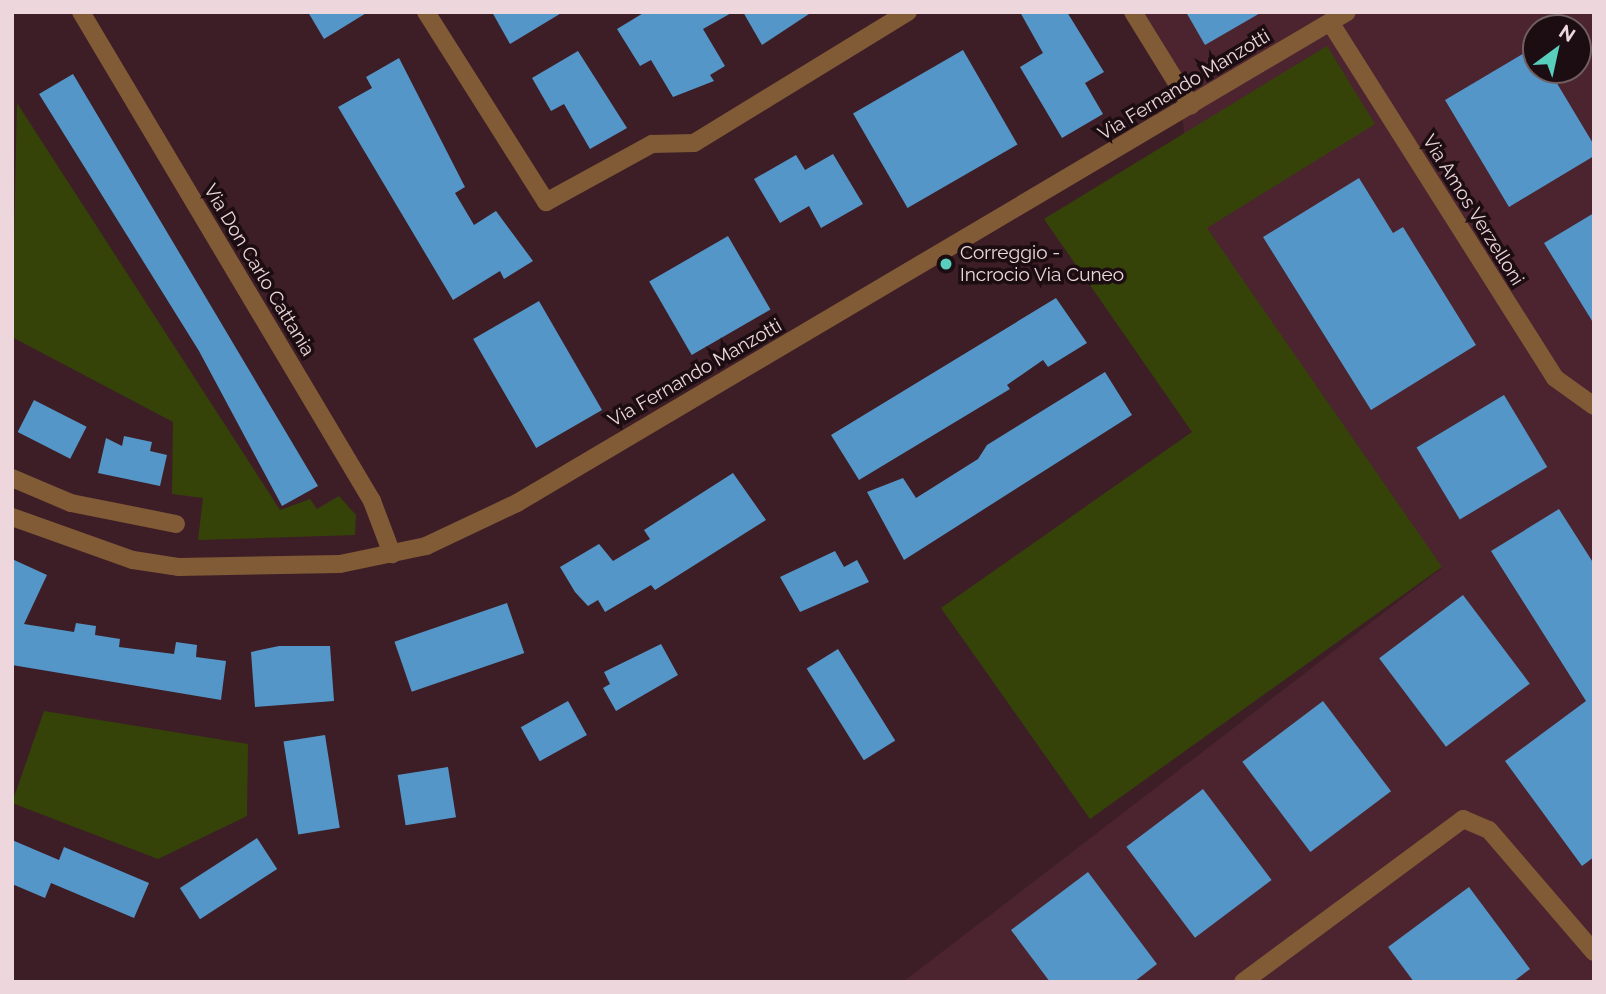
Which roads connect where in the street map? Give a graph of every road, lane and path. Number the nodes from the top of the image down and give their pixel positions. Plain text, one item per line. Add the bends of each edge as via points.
1 (81, 12) edge
2 (426, 12) edge
3 (908, 12) edge
4 (1133, 12) edge
5 (1347, 12) edge
6 (1330, 22) junction
7 (1191, 106) junction
8 (1594, 407) edge
9 (12, 478) edge
10 (12, 517) edge
11 (176, 524) dead end
12 (392, 554) junction
13 (1594, 952) edge
14 (1243, 982) edge

1 - 12 street, Via Don Carlo Cattania via 372,501
2 - 3 street via 546,202 652,144 694,143
4 - 7 street
5 - 6 street, Via Fernando Manzotti
6 - 7 street, Via Fernando Manzotti
6 - 8 street, Via Amos Verzelloni via 1555,378
7 - 12 street, Via Fernando Manzotti via 472,528
9 - 11 street via 71,503
10 - 12 street, Via Fernando Manzotti via 133,560 179,567 282,569
13 - 14 street via 1489,830 1463,819

